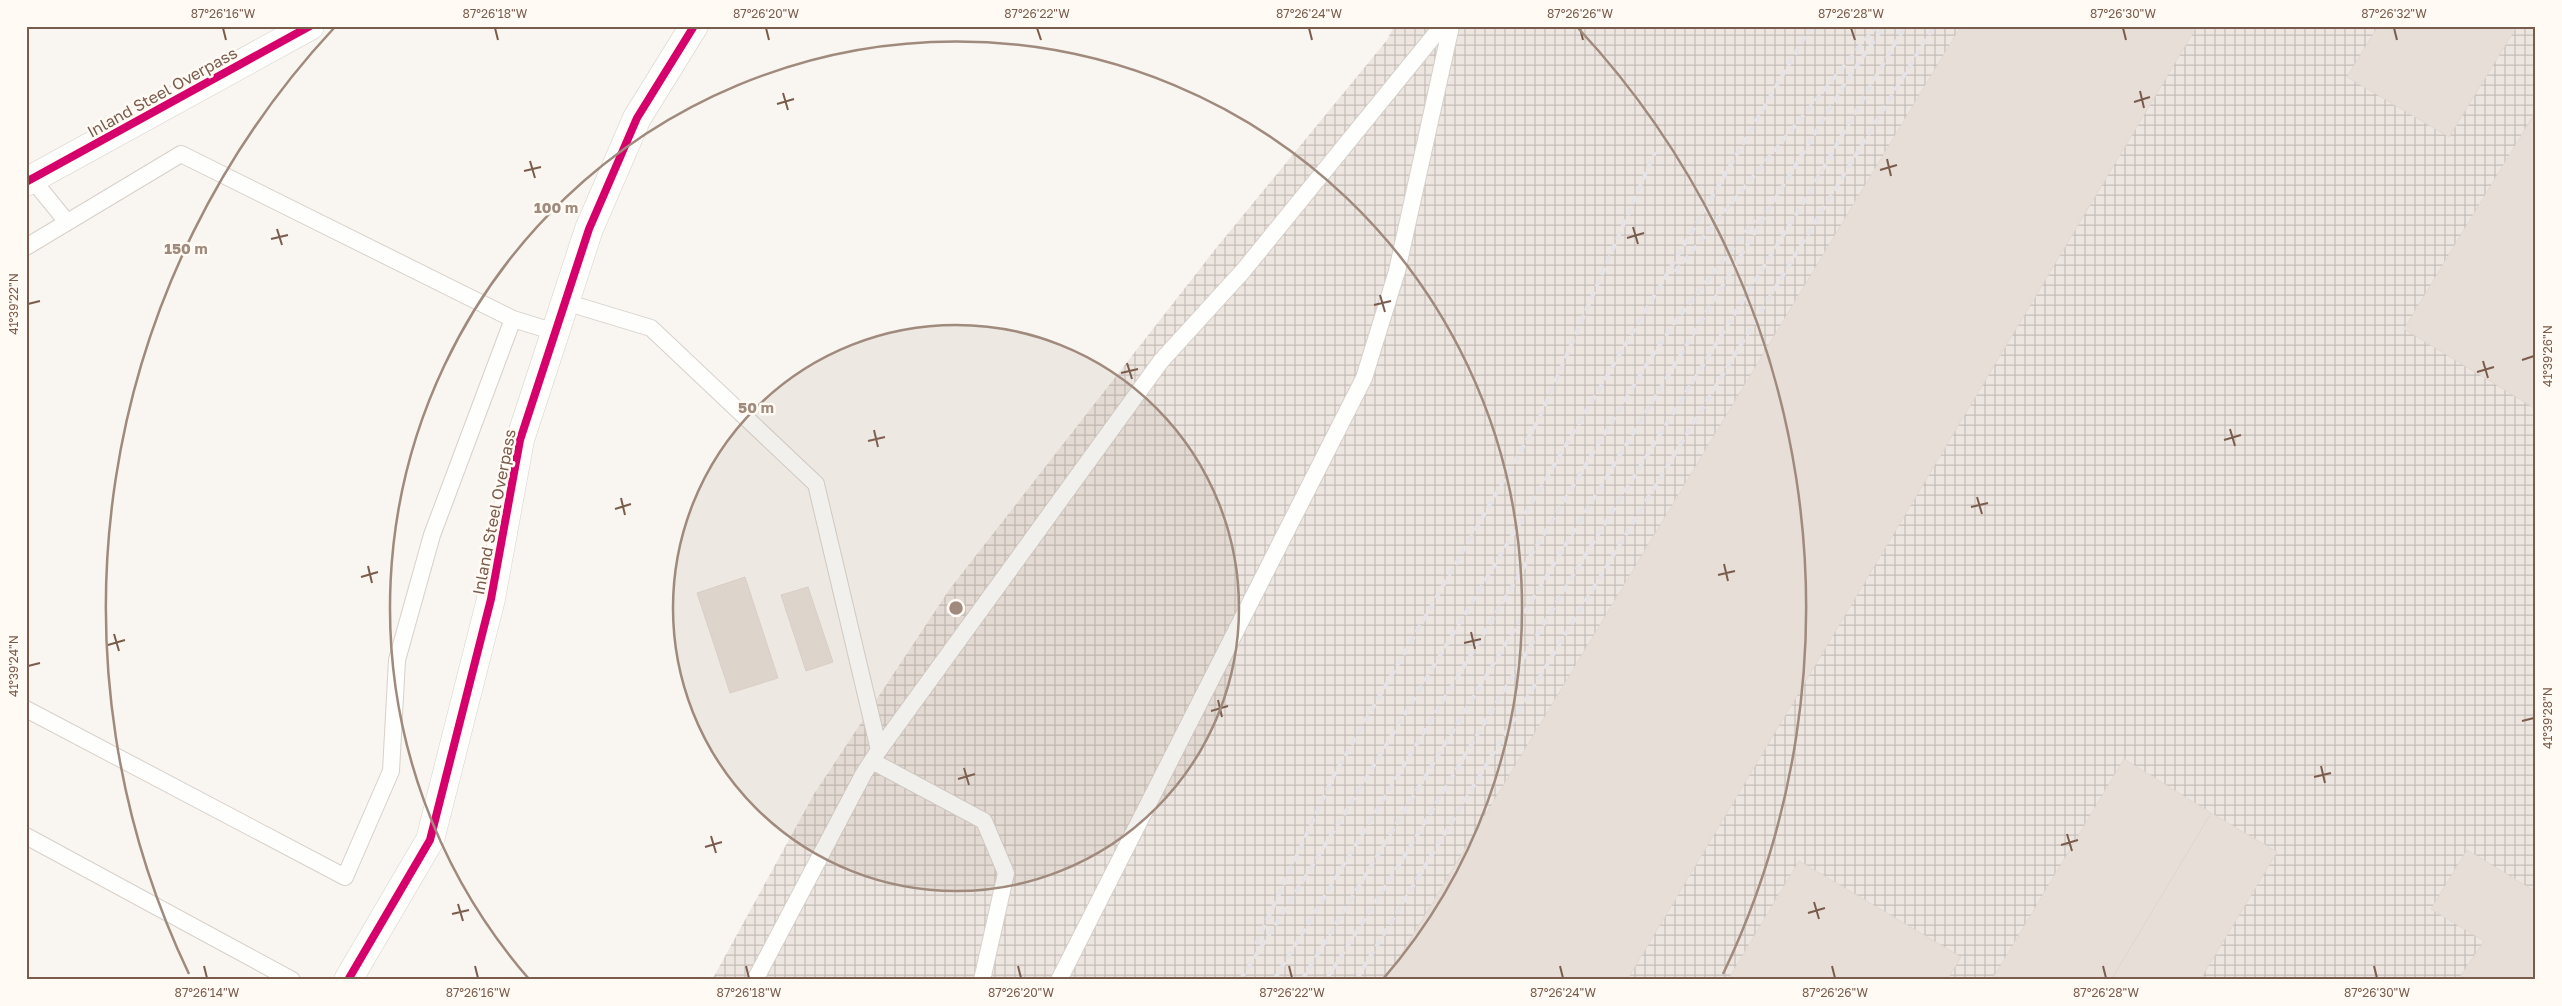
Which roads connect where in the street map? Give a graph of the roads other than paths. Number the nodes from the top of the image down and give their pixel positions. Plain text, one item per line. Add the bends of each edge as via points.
1 (310, 26) edge
2 (694, 26) edge
3 (1442, 26) edge
4 (1451, 26) edge
5 (29, 180) edge
6 (67, 222) junction
7 (26, 247) edge
8 (565, 302) junction
9 (513, 320) junction
10 (555, 332) junction
11 (26, 709) edge
12 (875, 756) junction
13 (26, 836) edge
14 (292, 980) edge
15 (348, 980) edge
16 (755, 980) edge
17 (982, 980) edge
18 (1059, 980) edge

1 - 5 street, Inland Steel Overpass
2 - 8 street, Inland Steel Overpass via 637,118 589,229
3 - 12 lane via 1244,271 1162,361
4 - 18 lane via 1397,271 1364,378
5 - 6 lane
6 - 7 lane
6 - 9 lane via 181,154
8 - 10 street, Inland Steel Overpass
8 - 12 lane via 651,328 816,484
9 - 10 lane
9 - 11 lane via 432,535 397,660 391,771 346,877
10 - 15 street, Inland Steel Overpass via 520,440 491,599 430,840
12 - 16 lane
12 - 17 lane via 984,820 1006,873
13 - 14 lane

